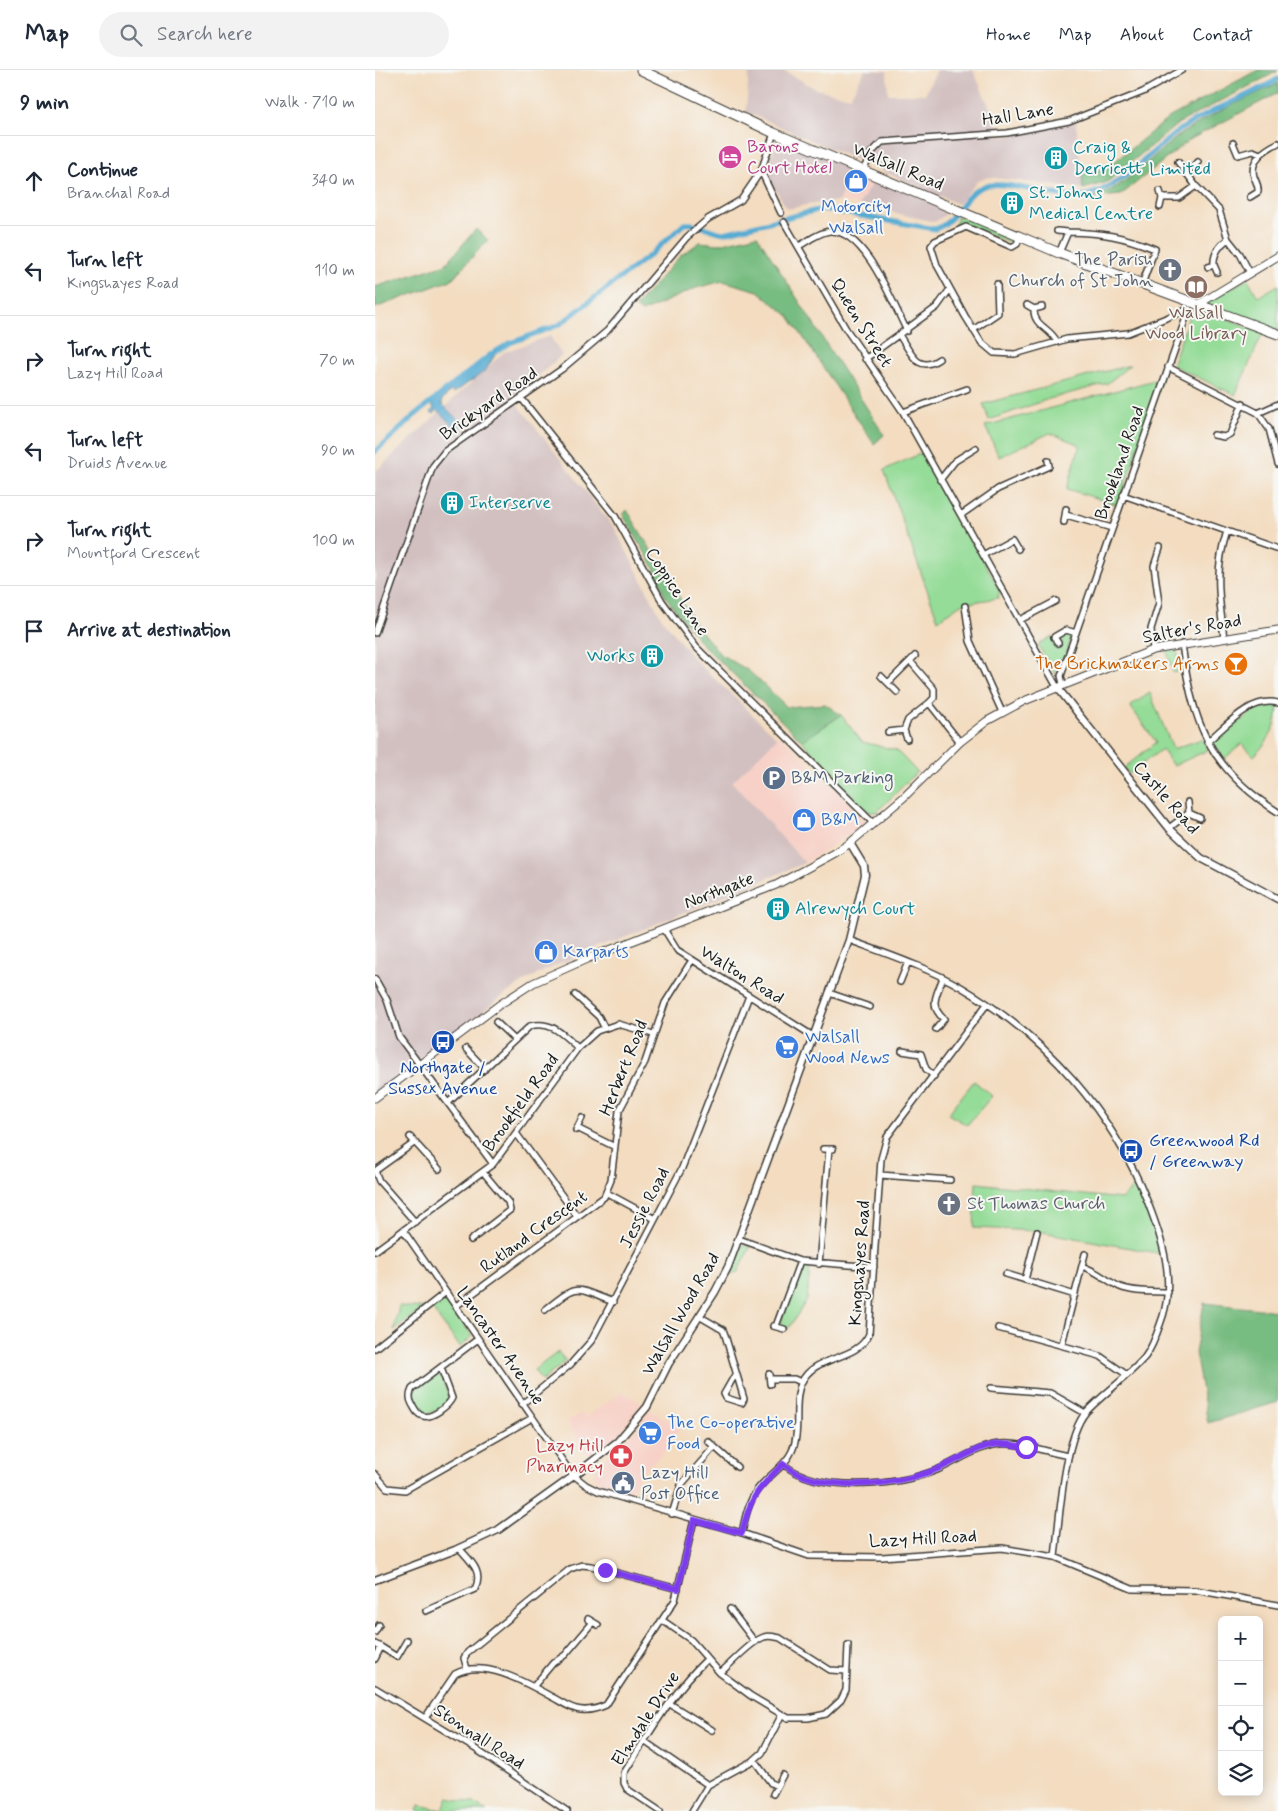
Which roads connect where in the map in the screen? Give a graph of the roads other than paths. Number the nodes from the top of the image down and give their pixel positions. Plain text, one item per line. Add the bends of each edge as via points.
1 (641, 70) edge
2 (1182, 70) edge
3 (775, 132) junction
4 (1233, 142) dead end
5 (1278, 142) edge
6 (1260, 154) junction
7 (1178, 162) dead end
8 (1198, 162) dead end
9 (761, 171) junction
10 (863, 171) junction
11 (1187, 172) junction
12 (1196, 186) junction
13 (1160, 191) dead end
14 (1250, 197) dead end
15 (1162, 198) junction
16 (1160, 207) dead end
17 (781, 214) dead end
18 (785, 222) dead end
19 (1057, 231) dead end
20 (1068, 232) junction
21 (1020, 236) junction
22 (1228, 240) junction
23 (799, 246) junction
24 (1059, 253) junction
25 (1278, 256) edge
26 (1217, 272) dead end
27 (1250, 273) junction
28 (1142, 284) junction
29 (995, 287) dead end
30 (950, 289) junction
31 (1027, 305) dead end
32 (1193, 305) junction
33 (1041, 307) dead end
34 (1034, 309) junction
35 (907, 330) junction
36 (973, 330) junction
37 (1278, 334) edge
38 (899, 335) junction
39 (1057, 342) junction
40 (865, 359) junction
41 (940, 360) dead end
42 (1168, 367) junction
43 (967, 389) dead end
44 (522, 399) junction
45 (1243, 403) junction
46 (1278, 404) edge
47 (903, 412) junction
48 (1258, 413) junction
49 (1213, 435) dead end
50 (976, 448) dead end
51 (1048, 461) dead end
52 (1278, 464) edge
53 (940, 480) junction
54 (1123, 494) junction
55 (961, 515) junction
56 (1064, 522) dead end
57 (1112, 528) junction
58 (1227, 531) junction
59 (1160, 548) dead end
60 (1018, 549) dead end
61 (1278, 549) edge
62 (983, 555) junction
63 (1055, 601) dead end
64 (965, 606) dead end
65 (1020, 620) junction
66 (1278, 630) edge
67 (375, 633) edge
68 (1076, 633) junction
69 (1224, 638) junction
70 (1058, 643) dead end
71 (1181, 644) junction
72 (1153, 650) junction
73 (915, 656) dead end
74 (910, 661) junction
75 (881, 676) dead end
76 (888, 683) junction
77 (1060, 685) junction
78 (897, 692) dead end
79 (929, 703) junction
80 (1278, 703) edge
81 (1003, 712) junction
82 (904, 730) junction
83 (888, 732) dead end
84 (907, 739) dead end
85 (960, 742) junction
86 (1207, 742) junction
87 (1188, 802) dead end
88 (1189, 812) junction
89 (1278, 812) edge
90 (1200, 818) dead end
91 (874, 824) junction
92 (1169, 828) junction
93 (850, 843) junction
94 (1278, 900) edge
95 (664, 929) junction
96 (849, 940) junction
97 (692, 960) junction
98 (908, 962) junction
99 (943, 978) junction
100 (375, 979) edge
101 (900, 982) dead end
102 (829, 993) junction
103 (575, 995) dead end
104 (749, 996) junction
105 (987, 1004) junction
106 (870, 1008) dead end
107 (496, 1022) dead end
108 (604, 1027) junction
109 (937, 1029) dead end
110 (653, 1034) junction
111 (813, 1036) junction
112 (515, 1040) junction
113 (578, 1048) junction
114 (466, 1049) dead end
115 (902, 1052) dead end
116 (419, 1064) junction
117 (485, 1069) junction
118 (935, 1076) junction
119 (375, 1098) edge
120 (448, 1103) junction
121 (582, 1118) dead end
122 (516, 1134) junction
123 (410, 1137) dead end
124 (414, 1143) junction
125 (613, 1146) junction
126 (828, 1149) dead end
127 (493, 1164) junction
128 (439, 1169) dead end
129 (375, 1171) edge
130 (483, 1172) junction
131 (880, 1175) junction
132 (950, 1180) dead end
133 (607, 1193) junction
134 (577, 1216) junction
135 (655, 1219) junction
136 (415, 1222) junction
137 (403, 1230) junction
138 (1037, 1232) dead end
139 (739, 1239) junction
140 (471, 1240) dead end
141 (375, 1250) edge
142 (1085, 1254) dead end
143 (800, 1261) junction
144 (819, 1264) junction
145 (1082, 1266) junction
146 (874, 1267) junction
147 (1006, 1274) dead end
148 (1025, 1280) junction
149 (446, 1292) junction
150 (1168, 1292) junction
151 (1075, 1295) junction
152 (613, 1302) junction
153 (456, 1306) junction
154 (545, 1310) dead end
155 (699, 1316) junction
156 (998, 1328) dead end
157 (784, 1329) dead end
158 (478, 1338) junction
159 (1062, 1344) junction
160 (375, 1348) edge
161 (441, 1368) junction
162 (736, 1373) junction
163 (1127, 1375) junction
164 (770, 1379) dead end
165 (801, 1382) junction
166 (1003, 1382) dead end
167 (991, 1388) dead end
168 (1002, 1390) junction
169 (522, 1404) junction
170 (1085, 1413) junction
171 (532, 1418) junction
172 (708, 1441) dead end
173 (715, 1447) junction
174 (1067, 1456) junction
175 (783, 1464) junction
176 (737, 1467) dead end
177 (375, 1474) edge
178 (575, 1475) junction
179 (672, 1514) junction
180 (694, 1520) junction
181 (742, 1533) junction
182 (459, 1548) junction
183 (1055, 1557) junction
184 (375, 1580) edge
185 (678, 1589) junction
186 (1278, 1605) edge
187 (436, 1607) junction
188 (730, 1609) dead end
189 (426, 1612) dead end
190 (439, 1613) dead end
191 (663, 1620) junction
192 (593, 1622) dead end
193 (379, 1625) dead end
194 (375, 1632) edge
195 (407, 1640) dead end
196 (755, 1642) junction
197 (375, 1644) edge
198 (848, 1645) dead end
199 (381, 1647) junction
200 (375, 1659) edge
201 (707, 1659) junction
202 (467, 1669) junction
203 (846, 1671) junction
204 (720, 1674) junction
205 (533, 1686) junction
206 (375, 1688) edge
207 (670, 1704) junction
208 (781, 1716) junction
209 (425, 1718) junction
210 (708, 1730) dead end
211 (644, 1741) junction
212 (754, 1760) junction
213 (783, 1775) dead end
214 (708, 1785) junction
215 (777, 1786) junction
216 (773, 1794) dead end
217 (567, 1811) edge
218 (660, 1811) edge
219 (692, 1811) edge

1 - 3 highway, Walsall Road
2 - 10 street, Hall Lane via 1143,92 1069,120 1007,133 882,142 871,154
3 - 9 street, Brickyard Road
3 - 10 highway, Walsall Road
4 - 6 street via 1238,155 1253,151
5 - 6 street
6 - 14 street via 1253,175 1258,192
7 - 11 street
8 - 11 street
9 - 17 street
9 - 44 street, Brickyard Road via 741,200 708,219 687,237 607,331
10 - 21 highway, Walsall Road
11 - 12 street
12 - 15 street via 1179,198
12 - 22 street via 1219,210
13 - 15 street
15 - 16 street
18 - 23 street, Queen Street
19 - 20 street
20 - 24 street
20 - 28 street via 1119,236 1157,248
21 - 24 highway, Walsall Road
21 - 30 street via 1012,247 966,226 935,241 931,249
22 - 26 street via 1221,244 1211,266
22 - 27 street
23 - 35 street via 829,231 839,232 858,243
23 - 40 street, Queen Street
24 - 28 highway, Walsall Road
25 - 27 main road
27 - 32 main road
28 - 32 highway, Walsall Road
29 - 36 street via 998,313
30 - 35 street via 937,307
30 - 36 street
31 - 34 street
32 - 37 highway, Walsall Road
32 - 39 street via 1128,333
32 - 42 street, Brookland Road
33 - 34 street
34 - 39 street via 1037,320
35 - 38 street
36 - 39 street via 994,353 1015,354
38 - 40 street
38 - 41 street via 923,365
40 - 47 street, Queen Street
42 - 45 street
42 - 54 street, Brookland Road
43 - 47 street
44 - 67 street, Brickyard Road via 456,442 433,466
44 - 91 street, Coppice Lane via 615,516 662,601 696,647
45 - 48 street
45 - 49 street via 1230,434 1224,437
46 - 48 street
47 - 53 street, Queen Street
48 - 52 street via 1269,429
50 - 53 street via 955,461
51 - 55 street via 1049,466 998,489
53 - 55 street, Queen Street
54 - 57 street, Brookland Road
54 - 58 street
55 - 62 street, Queen Street
56 - 57 street via 1065,512
57 - 68 street, Brookland Road
58 - 61 street
58 - 69 street via 1217,579
59 - 72 street via 1154,566 1159,603 1151,629
60 - 62 street via 1013,539
62 - 65 street, Queen Street
63 - 65 street
64 - 81 street via 969,616 970,641
65 - 77 street, Queen Street
66 - 69 main road, Salter's Road
68 - 70 street via 1066,630 1054,637
68 - 77 street, Brookland Road
69 - 71 main road, Salter's Road
71 - 72 main road, Salter's Road
71 - 86 street via 1192,700
72 - 77 main road, Salter's Road
73 - 74 street
74 - 76 street
74 - 79 street via 934,689 934,698
75 - 76 street
76 - 78 street
77 - 81 main road, Northgate
77 - 92 street, Castle Road
79 - 82 street via 908,720
79 - 85 street
80 - 86 street via 1260,702 1249,708
81 - 85 main road, Northgate
82 - 83 street
82 - 84 street
85 - 91 main road, Northgate
86 - 89 street via 1240,786
87 - 88 street
88 - 90 street
88 - 92 street
91 - 93 main road, Northgate
92 - 94 street, Castle Road via 1208,864
93 - 95 main road, Northgate via 776,885
93 - 96 street, Walsall Wood Road via 860,858 865,875
95 - 97 street, Walton Road via 677,950
95 - 116 main road, Northgate via 533,983
96 - 98 street
96 - 102 street, Walsall Wood Road
97 - 104 street, Walton Road
97 - 110 street, Herbert Road via 665,1003
98 - 99 street
98 - 101 street
99 - 105 street
99 - 109 street via 933,1002 936,1013 944,1019
100 - 116 street via 387,1000 397,1034
102 - 106 street
102 - 111 street, Walsall Wood Road
103 - 108 street via 599,1017
104 - 111 street, Walton Road
104 - 135 street, Jessie Road via 688,1152
105 - 118 street, Kingshayes Road
105 - 150 street via 1056,1061 1112,1129 1139,1180 1155,1222 1165,1252
107 - 112 street
108 - 110 street via 623,1025
108 - 113 street, Brookfield Road
110 - 125 street, Herbert Road via 645,1062 619,1111
111 - 139 street, Walsall Wood Road
112 - 113 street via 530,1026 541,1023 553,1027
112 - 117 street
113 - 122 street, Brookfield Road
114 - 117 street
115 - 118 street via 921,1054 926,1069
116 - 119 main road, Northgate
116 - 120 street
117 - 120 street
118 - 131 street, Kingshayes Road via 887,1137
120 - 127 street
121 - 125 street via 577,1129
122 - 127 street, Brookfield Road
122 - 134 street
123 - 124 street
124 - 128 street via 432,1166
124 - 129 street
125 - 133 street, Herbert Road
126 - 144 street
127 - 130 street, Brookfield Road
129 - 136 street via 379,1182
130 - 136 street, Brookfield Road
130 - 140 street via 508,1202 509,1210
131 - 132 street
131 - 146 street, Kingshayes Road
133 - 134 street, Rutland Crescent
133 - 135 street, Rutland Crescent
134 - 153 street, Rutland Crescent
135 - 152 street, Jessie Road
136 - 137 street, Brookfield Road
137 - 141 street, Brookfield Road
137 - 149 street, Lancaster Avenue
138 - 148 street via 1031,1242
139 - 143 street
139 - 155 street, Walsall Wood Road via 723,1278
142 - 145 street
143 - 144 street
143 - 157 street via 774,1326
144 - 146 street
145 - 150 street via 1096,1270 1113,1284 1129,1290
145 - 151 street
146 - 165 street, Kingshayes Road via 871,1319 865,1342 808,1372
147 - 148 street
148 - 151 street
149 - 153 street, Lancaster Avenue
149 - 160 street
150 - 163 street via 1156,1336 1146,1356
151 - 159 street
152 - 154 street via 577,1289
152 - 169 street, Jessie Road via 582,1353
153 - 158 street, Lancaster Avenue
155 - 162 street via 724,1332
155 - 178 street, Walsall Wood Road via 637,1422
156 - 159 street via 1003,1332
158 - 161 street
158 - 169 street, Lancaster Avenue
159 - 163 street via 1100,1356
161 - 161 street via 412,1389 410,1400 417,1414 429,1416 450,1403 452,1398
162 - 162 street via 744,1399 742,1403 726,1398 724,1394
163 - 170 street
164 - 165 street
165 - 175 street via 796,1439
166 - 168 street
167 - 168 street
168 - 170 street via 1050,1393
169 - 171 street, Lancaster Avenue
170 - 174 street
171 - 177 street via 405,1490 387,1488
171 - 178 street, Lancaster Avenue
172 - 173 street
173 - 176 street
173 - 179 street via 681,1484
174 - 175 street via 1002,1444 985,1447 915,1477 852,1484 807,1478
174 - 183 street
175 - 181 street via 758,1489
178 - 179 street, Lazy Hill Road via 598,1491
178 - 182 street, Walsall Wood Road via 498,1530
179 - 180 street, Lazy Hill Road
180 - 181 street, Lazy Hill Road
180 - 185 street
181 - 183 street, Lazy Hill Road via 809,1556 882,1557 1002,1548
182 - 184 street, Walsall Wood Road
182 - 187 street via 479,1571 479,1581 475,1589
183 - 186 street, Lazy Hill Road via 1132,1589 1195,1590
185 - 191 street
185 - 202 street via 591,1566 571,1569 468,1652 464,1658
187 - 189 street
187 - 190 street
188 - 196 street
191 - 201 street via 691,1640
191 - 205 street via 606,1705 576,1709
192 - 205 street
193 - 194 street
195 - 199 street via 397,1657
196 - 203 street via 764,1637 780,1638 830,1670
196 - 204 street
197 - 199 street
198 - 203 street
199 - 200 street
201 - 204 street
201 - 207 street, Elmdale Drive
202 - 205 street via 486,1669
202 - 209 street via 455,1674
203 - 208 street via 846,1690 826,1714 796,1719
204 - 208 street
206 - 209 street, Stonnall Road
207 - 210 street
207 - 211 street, Elmdale Drive
208 - 212 street via 766,1747
209 - 217 street, Stonnall Road
211 - 214 street
211 - 218 street, Elmdale Drive via 624,1773 623,1783 631,1793
212 - 214 street
212 - 215 street via 771,1783
213 - 215 street
214 - 219 street
215 - 216 street

